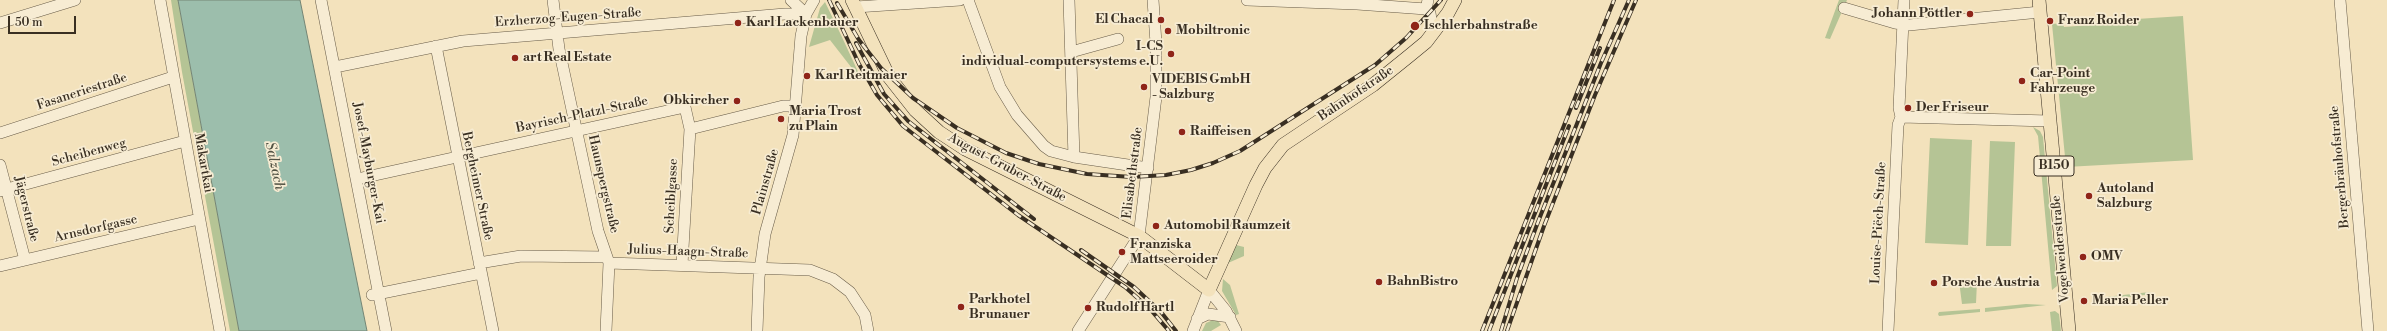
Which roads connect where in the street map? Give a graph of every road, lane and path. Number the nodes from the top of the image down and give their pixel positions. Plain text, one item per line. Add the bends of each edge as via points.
1 (75, 0) edge
2 (160, 0) edge
3 (321, 0) edge
4 (553, 0) edge
5 (791, 0) edge
6 (814, 0) edge
7 (960, 0) edge
8 (968, 0) edge
9 (1069, 0) edge
10 (1153, 0) edge
11 (1247, 0) edge
12 (1455, 0) edge
13 (1904, 0) edge
14 (2340, 0) edge
15 (1300, 1) edge
16 (853, 3) edge
17 (2040, 6) edge
18 (1428, 7) edge
19 (1844, 8) dead end
20 (1448, 13) junction
21 (806, 14) junction
22 (0, 23) edge
23 (1902, 24) junction
24 (555, 31) junction
25 (1433, 32) junction
26 (1118, 39) dead end
27 (436, 46) junction
28 (1071, 52) junction
29 (335, 67) junction
30 (173, 77) junction
31 (796, 106) junction
32 (1901, 117) junction
33 (2050, 121) junction
34 (576, 129) junction
35 (690, 129) junction
36 (0, 133) edge
37 (185, 141) junction
38 (456, 157) junction
39 (1074, 157) junction
40 (0, 165) edge
41 (1148, 168) junction
42 (357, 179) junction
43 (4, 190) edge
44 (199, 219) junction
45 (1139, 236) junction
46 (25, 260) junction
47 (607, 260) junction
48 (0, 266) edge
49 (682, 266) junction
50 (480, 268) junction
51 (760, 268) junction
52 (1209, 290) junction
53 (375, 294) junction
54 (1230, 316) junction
55 (1197, 319) junction
56 (220, 331) edge
57 (386, 331) edge
58 (493, 331) edge
59 (606, 331) edge
60 (757, 331) edge
61 (868, 331) edge
62 (1078, 331) edge
63 (1192, 331) edge
64 (1236, 331) edge
65 (1888, 331) edge
66 (2069, 331) edge
67 (2368, 331) edge

1 - 22 street
2 - 30 street, Makartkai
3 - 29 street, Josef-Mayburger-Kai
4 - 24 street, Haunspergstraße
5 - 21 street
6 - 21 street, Plainstraße
7 - 16 street
8 - 39 street via 1000,87 1017,116 1044,146 1051,151
9 - 28 street
10 - 41 street, Elisabethstraße via 1156,97
11 - 15 street
12 - 20 main road, Bahnhofstraße
13 - 23 street, Louise-Piëch-Straße
14 - 67 street, Bergerbräuhofstraße
15 - 18 street
16 - 45 main road, August-Gruber-Straße via 889,77 915,110 939,132 965,149
17 - 23 street
17 - 33 main road, Vogelweiderstraße / B150
18 - 20 street
18 - 25 street
19 - 23 street
20 - 25 main road, Bahnhofstraße
21 - 24 street, Erzherzog-Eugen-Straße via 779,14 570,33
21 - 31 street, Plainstraße via 801,36
23 - 32 street, Louise-Piëch-Straße via 1899,108
24 - 27 street, Erzherzog-Eugen-Straße
24 - 34 street, Haunspergstraße
25 - 52 main road, Bahnhofstraße via 1415,52 1373,85 1290,139 1274,156 1256,185
26 - 28 street
27 - 29 street, Erzherzog-Eugen-Straße
27 - 38 street, Bergheimer Straße
28 - 39 street
29 - 42 street, Josef-Mayburger-Kai
30 - 36 street, Fasaneriestraße
30 - 37 street, Makartkai
31 - 35 street via 783,106
31 - 51 street, Plainstraße via 793,135 765,234
32 - 33 street
32 - 65 street, Louise-Piëch-Straße via 1898,129
33 - 66 main road, Vogelweiderstraße / B150
34 - 35 street, Bayrisch-Platzl-Straße via 685,107
34 - 38 street, Bayrisch-Platzl-Straße
34 - 47 street, Haunspergstraße
35 - 49 street, Scheiblgasse
37 - 43 street, Scheibenweg
37 - 44 street, Makartkai
38 - 42 street, Bayrisch-Platzl-Straße
38 - 50 street, Bergheimer Straße
39 - 41 street
40 - 43 street, Jägerstraße
41 - 45 street, Elisabethstraße
42 - 53 street, Josef-Mayburger-Kai
43 - 46 street, Jägerstraße
44 - 46 street, Arnsdorfgasse
44 - 56 street, Makartkai
45 - 52 main road, August-Gruber-Straße
45 - 62 street, Elisabethstraße
46 - 48 street, Arnsdorfgasse
47 - 49 street, Julius-Haagn-Straße
47 - 50 street, Julius-Haagn-Straße via 521,256
47 - 59 street, Haunspergstraße
49 - 51 street, Julius-Haagn-Straße
50 - 53 street, Julius-Haagn-Straße
50 - 58 street, Bergheimer Straße
51 - 60 street, Plainstraße
51 - 61 street, Julius-Haagn-Straße via 810,270 843,285 865,315
52 - 54 street
52 - 55 street
53 - 57 street, Josef-Mayburger-Kai
54 - 55 street via 1212,314
54 - 64 street
55 - 63 street

